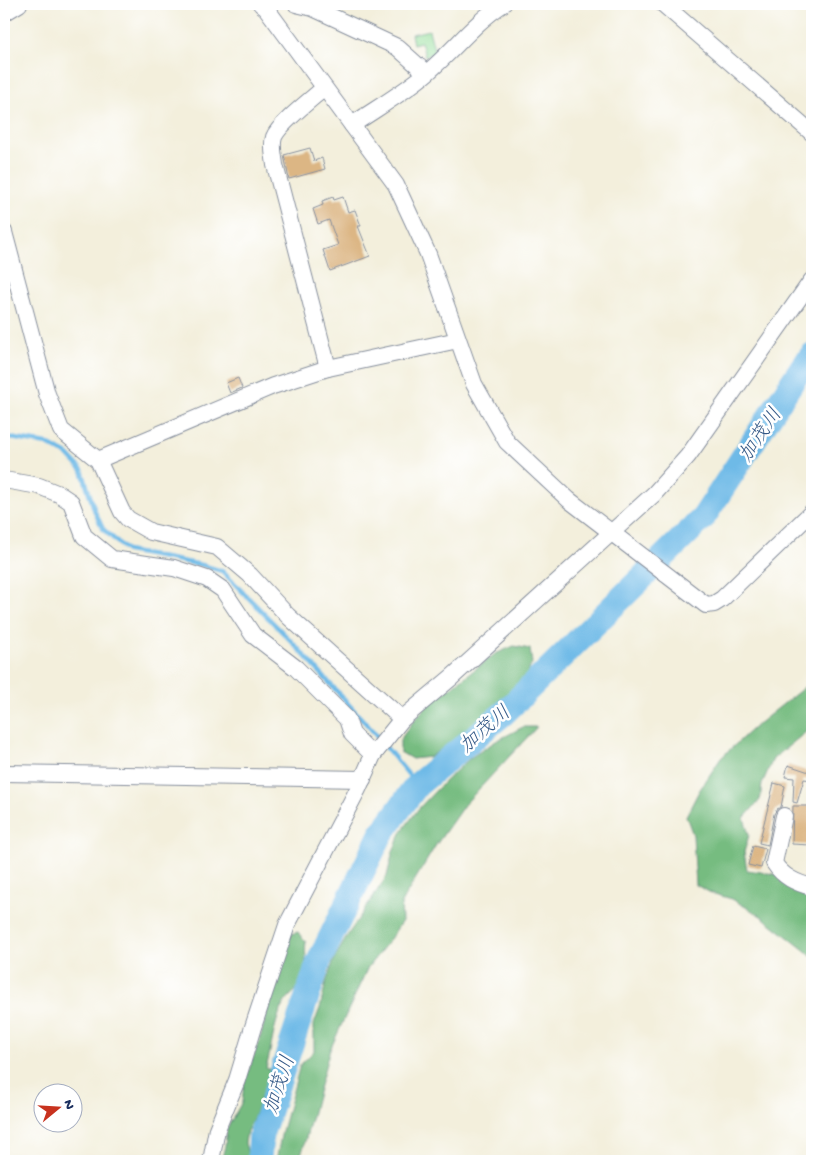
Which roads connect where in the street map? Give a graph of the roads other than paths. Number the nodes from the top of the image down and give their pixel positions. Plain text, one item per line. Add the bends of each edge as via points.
1 (18, 4) edge
2 (296, 4) edge
3 (503, 4) edge
4 (663, 4) edge
5 (267, 5) edge
6 (4, 13) edge
7 (426, 74) junction
8 (324, 88) junction
9 (352, 125) junction
10 (812, 133) edge
11 (4, 232) edge
12 (812, 280) edge
13 (458, 340) junction
14 (328, 368) junction
15 (98, 460) junction
16 (4, 480) edge
17 (812, 512) edge
18 (612, 532) junction
19 (402, 719) junction
20 (376, 752) junction
21 (4, 772) edge
22 (363, 780) junction
23 (784, 816) dead end
24 (812, 887) edge
25 (211, 1161) edge

1 - 6 street
2 - 7 street via 313,8 397,47
3 - 7 street via 487,14
4 - 10 street
5 - 8 street
7 - 9 street
8 - 9 street
8 - 14 street via 281,126 274,136 273,146 275,165
9 - 13 street via 396,185 428,254
11 - 15 street via 47,394 61,430
12 - 18 street via 688,456 654,494
13 - 14 street
13 - 18 street via 474,384 507,442 569,500
14 - 15 street via 273,386
15 - 19 street via 128,519 151,532 218,547 250,575 288,616
16 - 20 street via 39,486 71,502 84,536 112,559 174,568 207,579 223,590 252,636 296,668 347,719 352,734
17 - 18 street via 722,599 706,605
18 - 19 street
19 - 20 street
20 - 22 street
21 - 22 street
22 - 25 street via 287,926 238,1080 217,1129
23 - 24 street via 774,863 796,883

